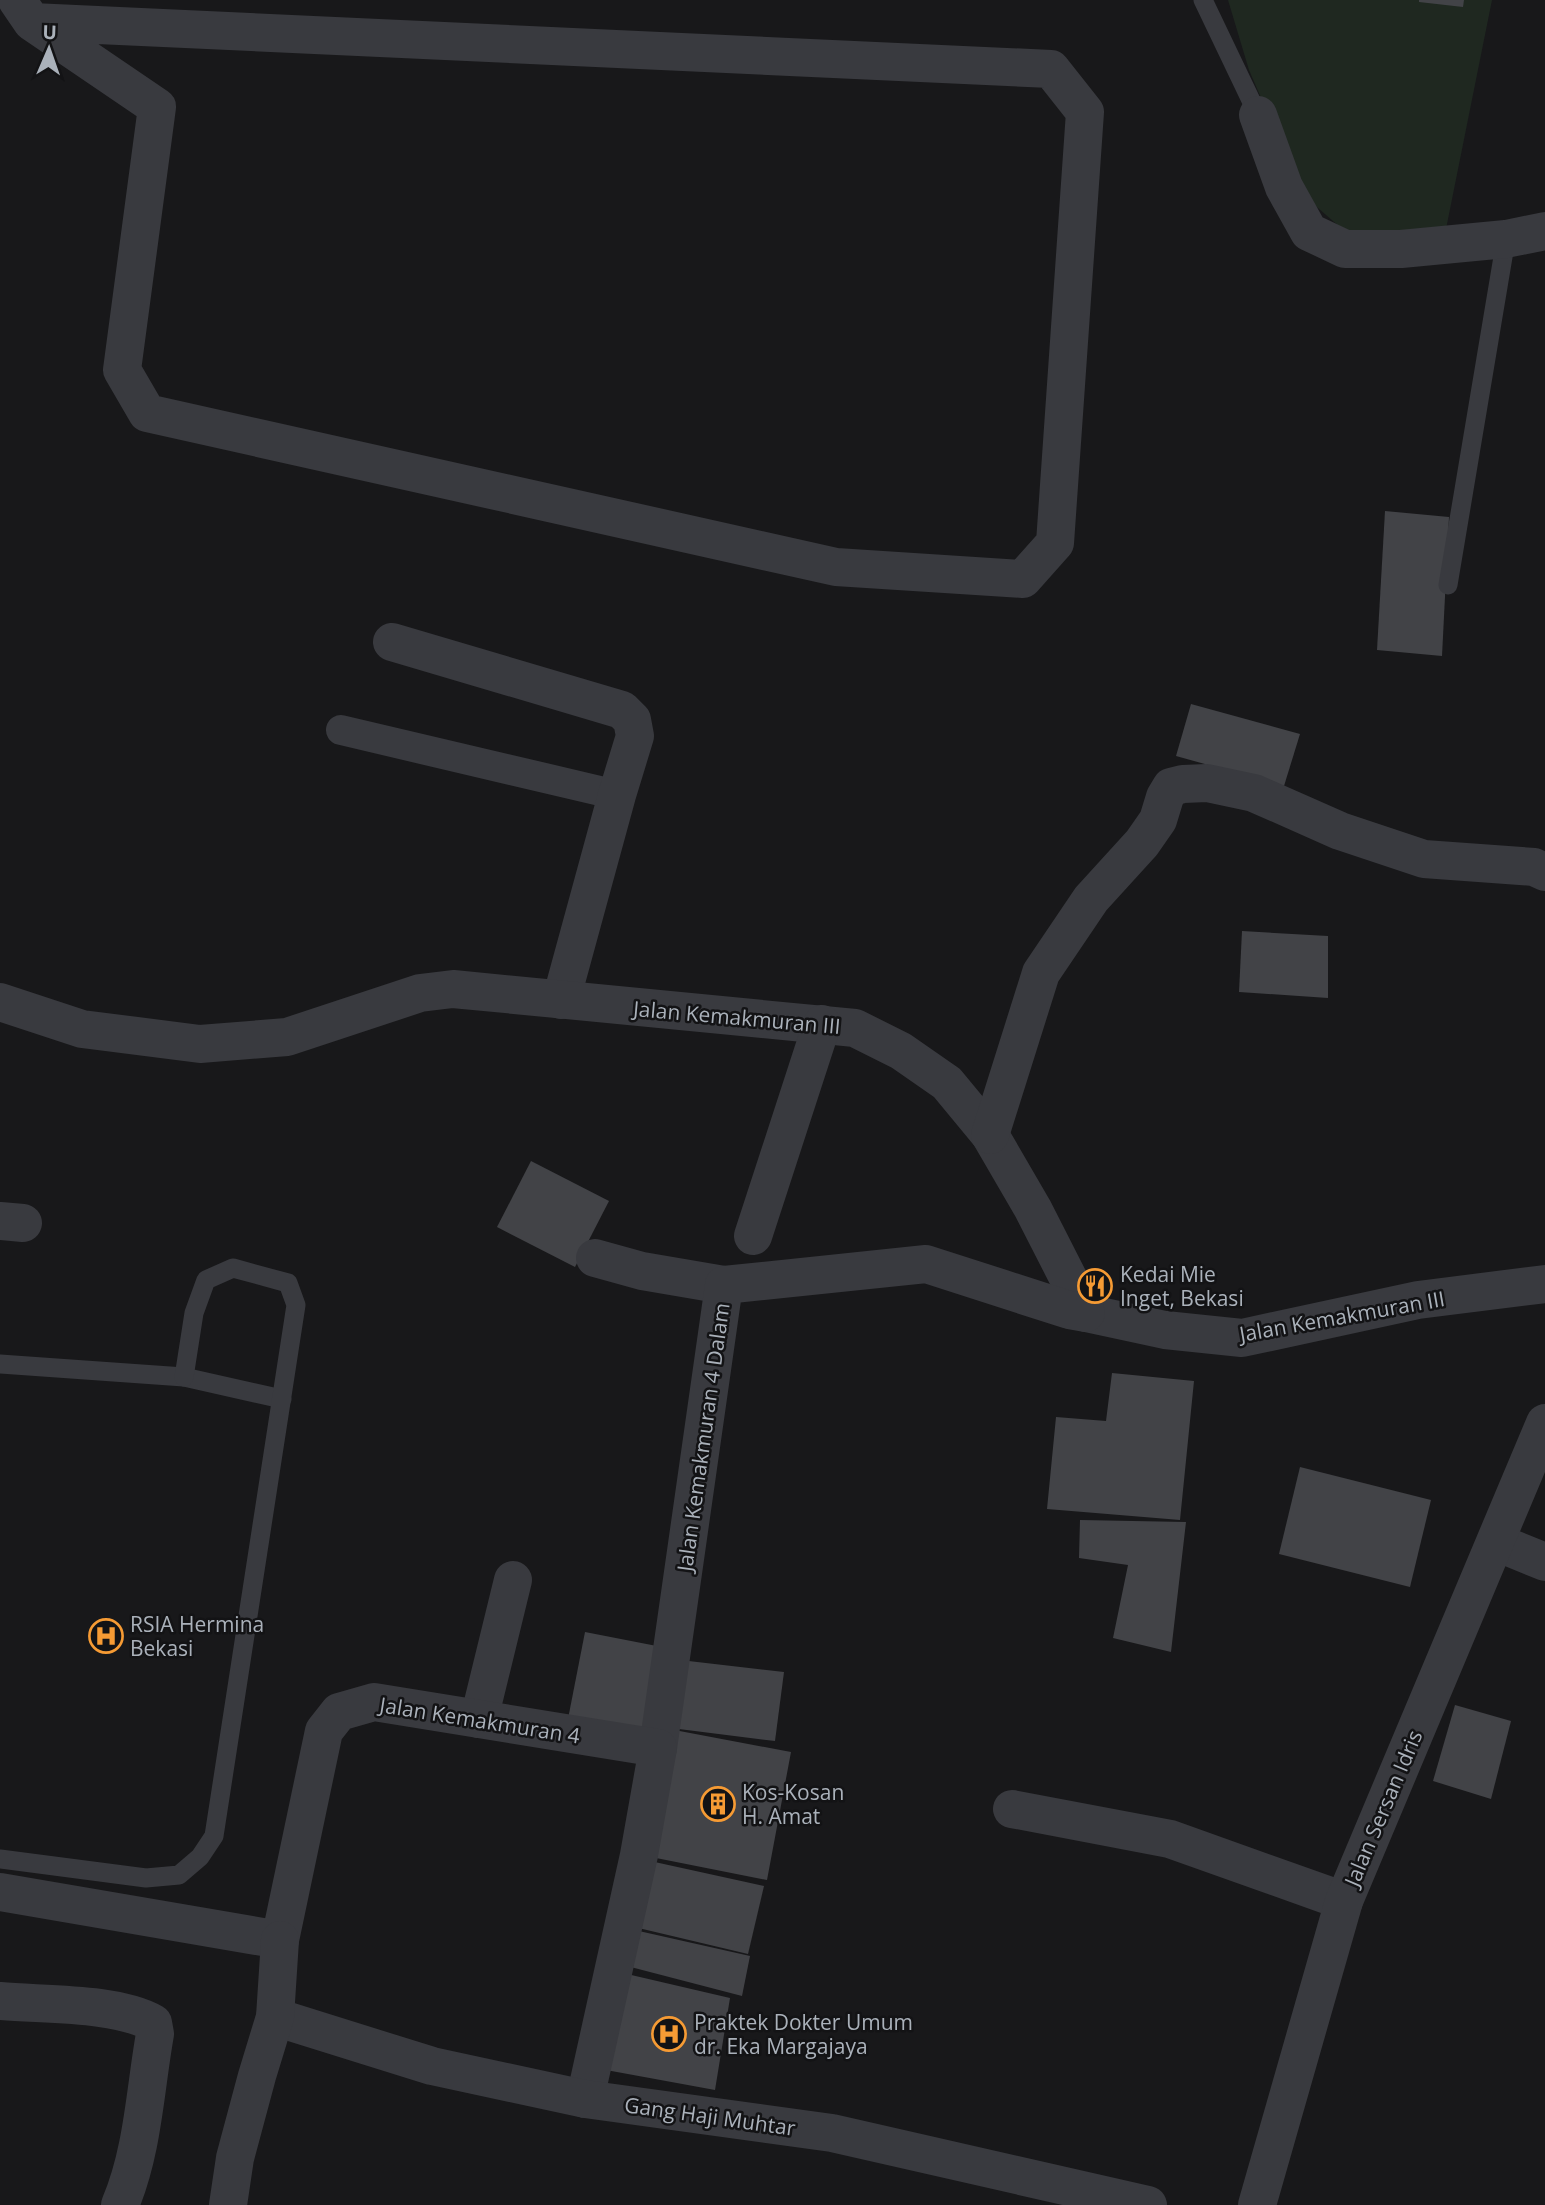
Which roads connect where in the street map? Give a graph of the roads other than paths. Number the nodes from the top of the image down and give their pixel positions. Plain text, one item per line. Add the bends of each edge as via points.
1 (1203, 0) edge
2 (25, 11) edge
3 (1258, 115) joint
4 (1545, 231) edge
5 (1506, 239) junction
6 (1448, 584) dead end
7 (392, 642) dead end
8 (341, 730) dead end
9 (617, 795) junction
10 (1545, 872) edge
11 (561, 1000) junction
12 (0, 1002) edge
13 (822, 1024) junction
14 (990, 1135) junction
15 (753, 1236) dead end
16 (595, 1258) dead end
17 (1545, 1283) edge
18 (724, 1285) junction
19 (1086, 1313) junction
20 (0, 1364) edge
21 (184, 1377) junction
22 (282, 1399) junction
23 (1545, 1423) edge
24 (1496, 1542) junction
25 (1545, 1562) edge
26 (513, 1580) dead end
27 (479, 1719) junction
28 (658, 1748) junction
29 (1012, 1809) dead end
30 (0, 1859) edge
31 (0, 1892) edge
32 (1344, 1901) junction
33 (280, 1940) junction
34 (0, 2001) edge
35 (275, 2017) junction
36 (585, 2099) junction
37 (120, 2205) edge
38 (228, 2205) edge
39 (1148, 2205) edge
40 (1257, 2205) edge

1 - 3 lane
2 - 2 street via 157,107 122,370 147,413 836,567 1023,579 1055,543 1085,112 1051,69
3 - 5 street via 1284,187 1309,232 1345,249
4 - 5 street
5 - 6 lane
7 - 9 street via 622,710 632,720 635,736
8 - 9 street
9 - 11 street
10 - 14 street via 1534,867 1424,859 1340,831 1254,793 1207,783 1171,787 1158,820 1142,843 1091,899 1041,973
11 - 12 street, Jalan Kemakmuran III via 453,989 420,993 287,1037 200,1044 82,1030
11 - 13 street, Jalan Kemakmuran III
13 - 14 street, Jalan Kemakmuran III via 855,1028 901,1051 947,1083
13 - 15 street
14 - 19 street, Jalan Kemakmuran III
16 - 18 street
17 - 19 street, Jalan Kemakmuran III via 1418,1300 1242,1338
18 - 19 street, Jalan Kemakmuran 4 Dalam via 926,1264
18 - 28 street, Jalan Kemakmuran 4 Dalam
20 - 21 lane
21 - 22 lane
21 - 22 lane via 194,1313 206,1280 233,1268 288,1283 296,1305
22 - 30 lane via 214,1836 200,1857 178,1875 146,1878
23 - 24 street, Jalan Sersan Idris
24 - 25 street
24 - 32 street, Jalan Sersan Idris
26 - 27 street
27 - 28 street, Jalan Kemakmuran 4
27 - 33 street, Jalan Kemakmuran 4 via 374,1702 339,1712 324,1731
28 - 36 street
29 - 32 street via 1170,1839
31 - 33 street
32 - 40 street, Jalan Sersan Idris
33 - 35 street, Jalan Kemakmuran 4
34 - 37 street via 106,2009 153,2023 141,2130
35 - 36 street, Gang Haji Muhtar via 432,2066
35 - 38 street, Jalan Kemakmuran 4 via 235,2158
36 - 39 street, Gang Haji Muhtar via 832,2133

